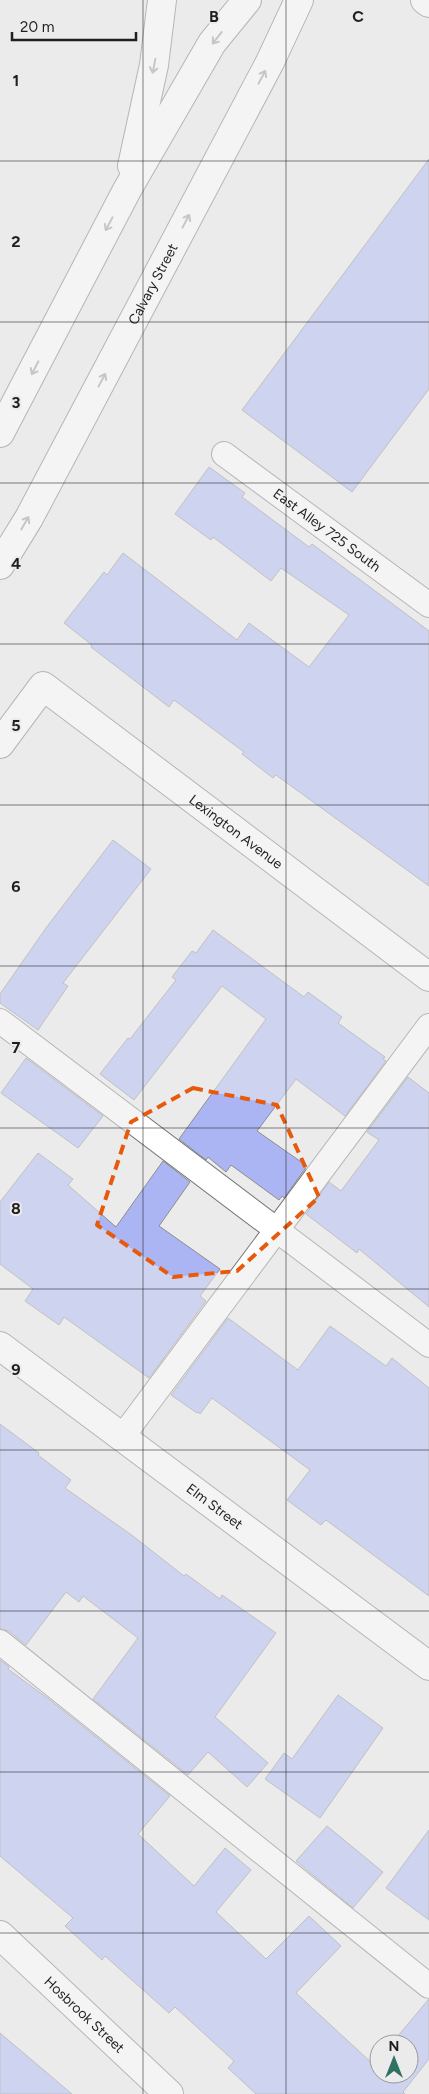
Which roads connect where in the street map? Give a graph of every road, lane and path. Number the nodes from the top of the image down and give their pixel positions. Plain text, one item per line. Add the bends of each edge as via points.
1 (162, 0) edge
2 (247, 0) edge
3 (299, 0) edge
4 (425, 0) edge
5 (429, 3) edge
6 (127, 190) junction
7 (0, 433) edge
8 (224, 454) dead end
9 (0, 565) edge
10 (429, 605) edge
11 (0, 744) edge
12 (429, 977) edge
13 (0, 1021) edge
14 (429, 1026) edge
15 (277, 1230) junction
16 (429, 1345) edge
17 (0, 1346) edge
18 (122, 1437) junction
19 (0, 1642) edge
20 (429, 1666) edge
21 (0, 1935) edge
22 (429, 1986) edge
23 (169, 2094) edge

1 -> 6 main road via 154,65
2 -> 6 main road via 212,43
9 -> 3 main road, Calvary Street via 29,518 284,36
4 - 5 main road
6 -> 7 main road
8 - 10 lane, East Alley 725 South
11 - 12 main road, Lexington Avenue via 43,686
13 - 15 lane
14 - 15 lane
15 - 16 lane
15 - 18 lane
17 - 18 main road, Elm Street
18 - 20 main road, Elm Street
19 - 22 lane
21 - 23 main road, Hosbrook Street

